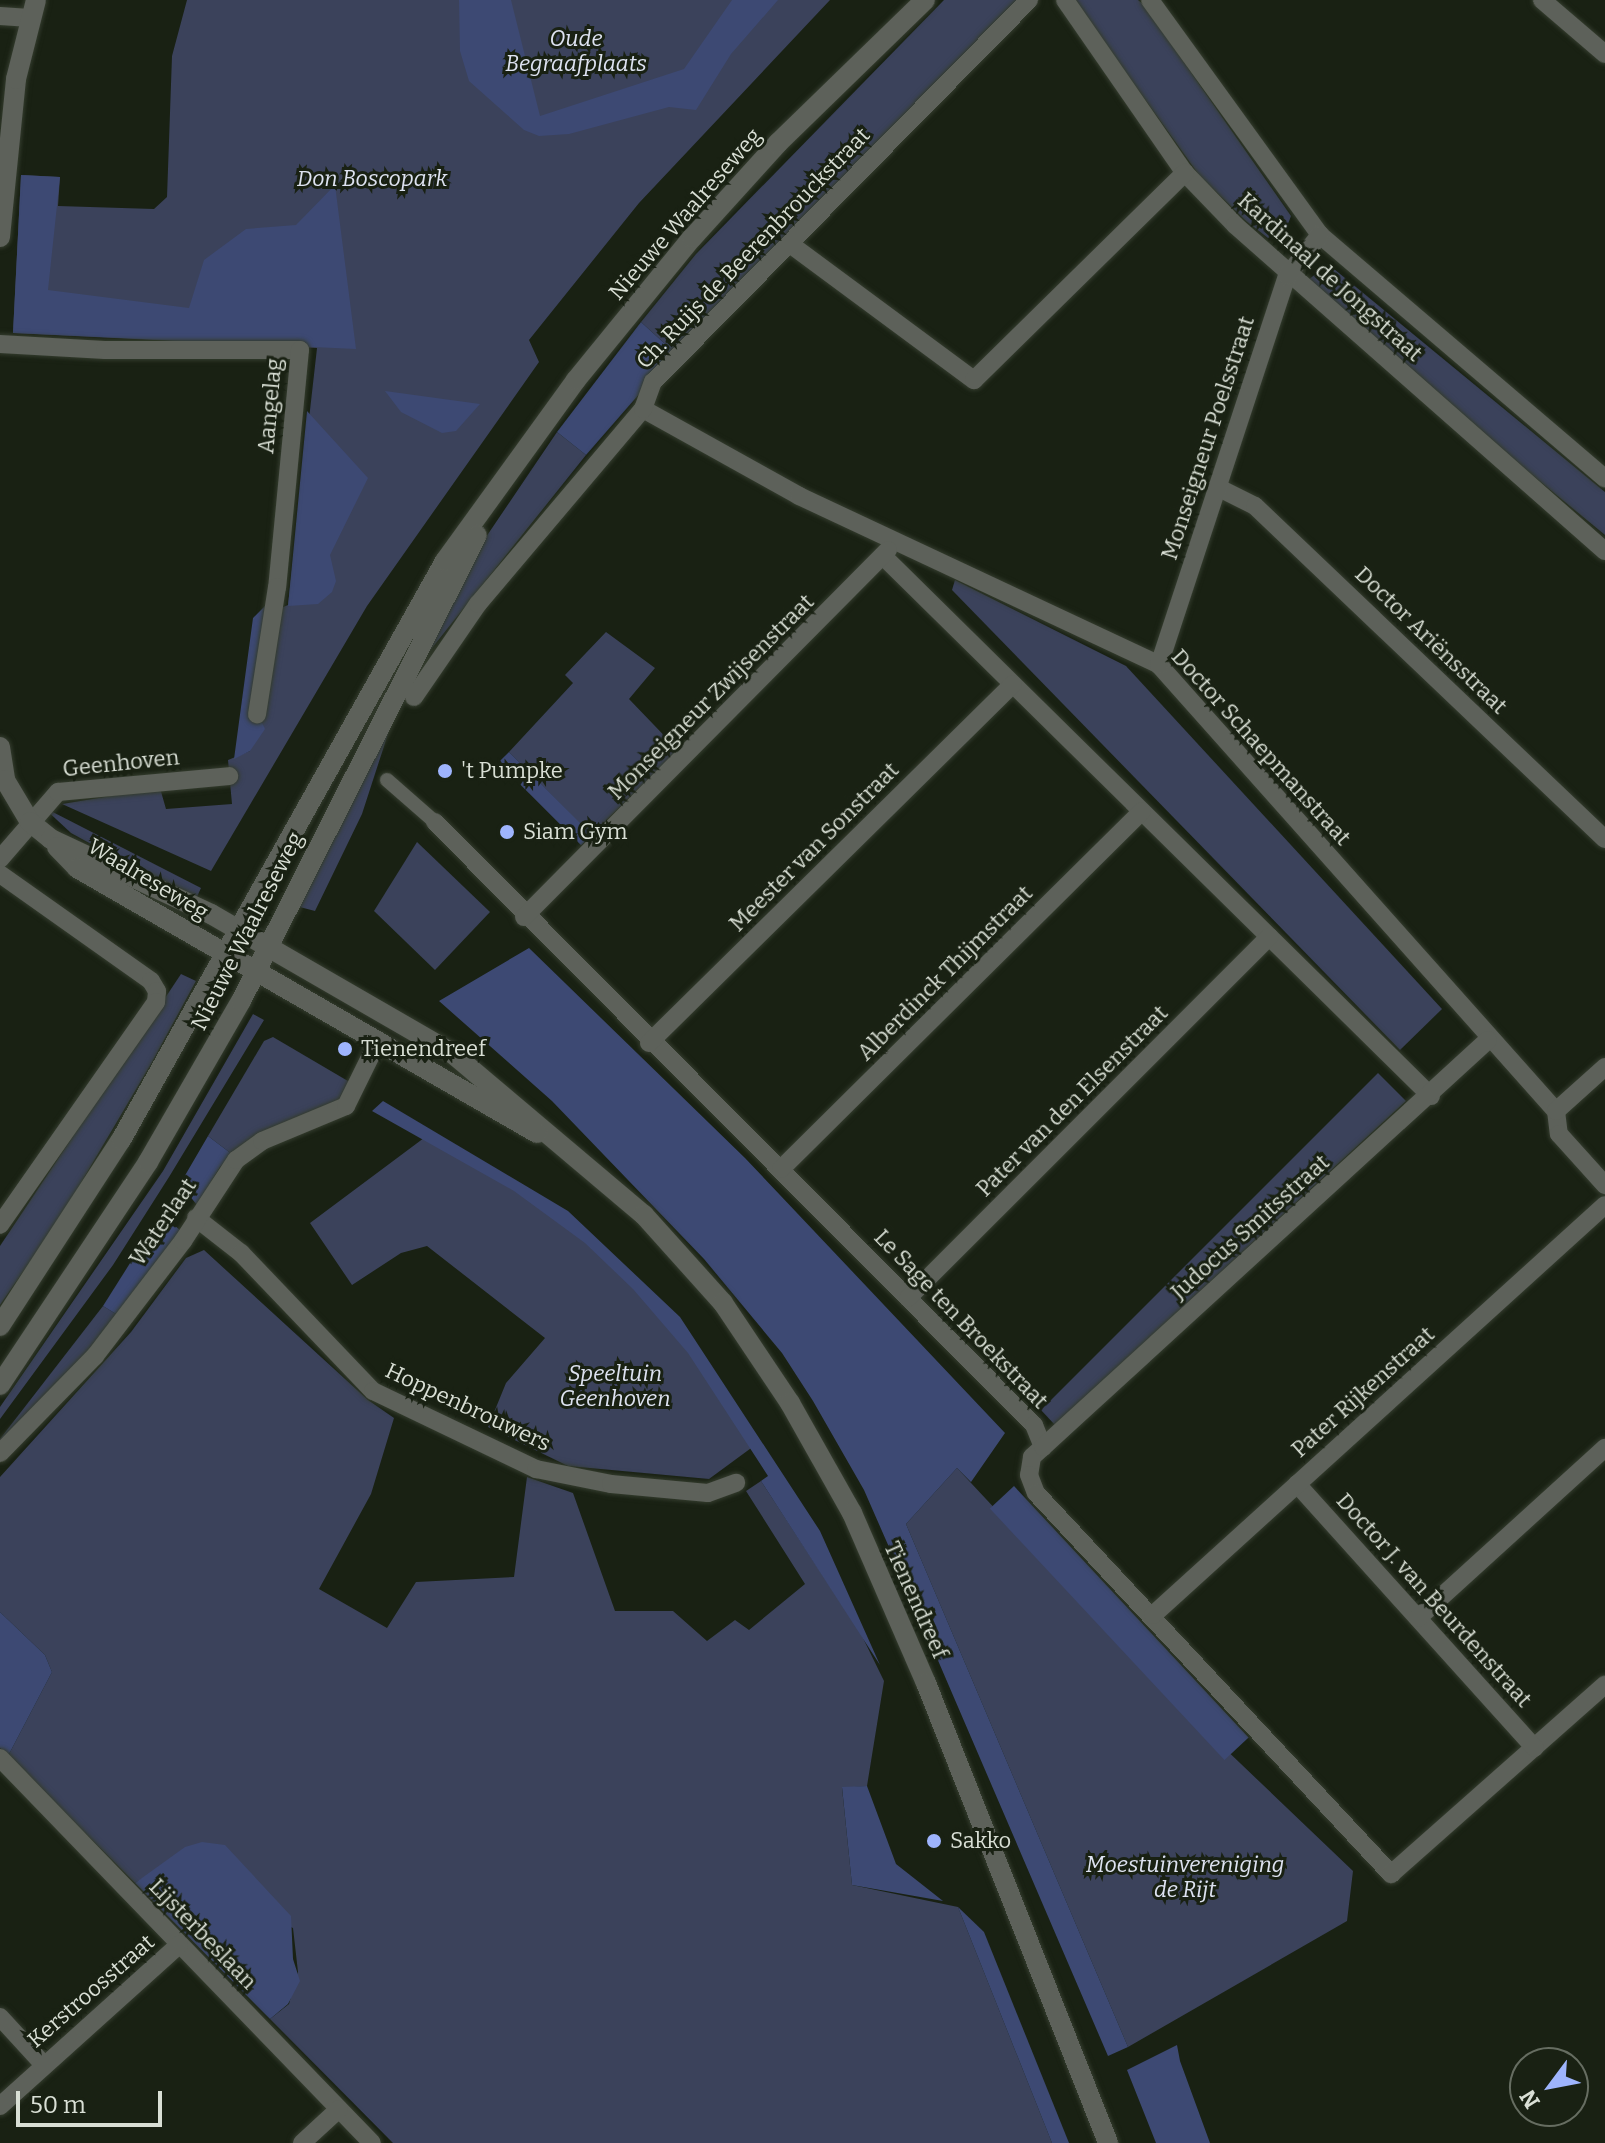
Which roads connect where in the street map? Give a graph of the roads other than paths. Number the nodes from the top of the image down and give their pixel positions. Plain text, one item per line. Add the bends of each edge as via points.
1 (925, 0) edge
2 (1029, 0) edge
3 (1065, 0) edge
4 (1150, 0) edge
5 (1542, 0) edge
6 (33, 9) edge
7 (0, 16) edge
8 (1605, 54) edge
9 (1185, 173) junction
10 (1, 202) edge
11 (1320, 235) junction
12 (0, 237) edge
13 (790, 244) junction
14 (1287, 276) junction
15 (0, 344) edge
16 (643, 409) junction
17 (1605, 478) edge
18 (505, 480) junction
19 (1217, 487) junction
20 (894, 540) junction
21 (1605, 551) edge
22 (884, 557) junction
23 (1159, 665) junction
24 (1013, 684) junction
25 (414, 697) dead end
26 (257, 714) dead end
27 (0, 747) edge
28 (229, 776) dead end
29 (387, 780) dead end
30 (1142, 811) junction
31 (30, 822) junction
32 (435, 822) joint
33 (51, 839) junction
34 (1605, 839) edge
35 (0, 859) edge
36 (0, 874) edge
37 (524, 917) junction
38 (240, 930) junction
39 (1269, 937) junction
40 (269, 947) junction
41 (226, 954) junction
42 (256, 973) junction
43 (1488, 1040) junction
44 (377, 1043) junction
45 (649, 1043) junction
46 (1605, 1067) edge
47 (1431, 1096) junction
48 (1556, 1111) junction
49 (566, 1147) junction
50 (781, 1169) junction
51 (1605, 1185) edge
52 (1605, 1205) edge
53 (196, 1218) junction
54 (0, 1225) edge
55 (908, 1298) junction
56 (0, 1326) edge
57 (0, 1385) edge
58 (1043, 1447) junction
59 (1605, 1448) edge
60 (0, 1453) edge
61 (736, 1483) dead end
62 (1297, 1484) junction
63 (1153, 1615) junction
64 (1418, 1618) junction
65 (1605, 1685) edge
66 (1535, 1748) junction
67 (0, 1758) edge
68 (179, 1945) junction
69 (0, 2017) edge
70 (43, 2064) junction
71 (0, 2106) edge
72 (339, 2109) junction
73 (302, 2143) edge
74 (372, 2143) edge
75 (1108, 2143) edge

1 - 18 street, Nieuwe Waalreseweg via 778,143 692,238 576,380
2 - 13 street, Ch. Ruijs de Beerenbrouckstraat
3 - 9 street, Kardinaal de Jongstraat
4 - 11 street, Kardinaal de Jongstraat
5 - 8 street
6 - 7 street
6 - 10 street via 16,79
9 - 13 street via 974,380
9 - 14 street, Kardinaal de Jongstraat
10 - 12 street
11 - 14 street, Monseigneur Poelsstraat
11 - 17 street, Kardinaal de Jongstraat
13 - 16 street, Ch. Ruijs de Beerenbrouckstraat via 653,382
14 - 19 street, Monseigneur Poelsstraat
14 - 21 street, Kardinaal de Jongstraat
15 - 26 street, Aangelag via 300,350 277,587
16 - 20 street, Doctor Schaepmanstraat via 799,496
16 - 25 street, Ch. Ruijs de Beerenbrouckstraat via 478,604
18 - 38 street, Nieuwe Waalreseweg via 410,618
18 - 40 street, Nieuwe Waalreseweg via 348,780
19 - 23 street, Monseigneur Poelsstraat
19 - 34 street, Doctor Ariënsstraat via 1255,506
20 - 22 street, Monseigneur Zwijsenstraat
20 - 23 street, Doctor Schaepmanstraat
22 - 24 street
22 - 37 street, Monseigneur Zwijsenstraat
23 - 43 street, Doctor Schaepmanstraat
24 - 30 street
24 - 45 street, Meester van Sonstraat
27 - 31 street, Waalreseweg via 5,780
28 - 31 street, Geenhoven via 58,792
29 - 32 street
30 - 39 street
30 - 50 street, Alberdinck Thijmstraat
31 - 33 street, Waalreseweg
31 - 35 street, Geenhoven
32 - 37 street, Le Sage ten Broekstraat
33 - 38 street, Waalreseweg
33 - 41 street, Waalreseweg via 77,868
36 - 54 street via 151,981 157,991 156,1002
37 - 45 street, Le Sage ten Broekstraat
38 - 40 street, Tienendreef
38 - 41 street, Nieuwe Waalreseweg
39 - 47 street
39 - 55 street, Pater van den Elsenstraat
40 - 42 street, Nieuwe Waalreseweg
40 - 49 street, Tienendreef via 452,1053
41 - 42 street, Tienendreef
41 - 56 street, Nieuwe Waalreseweg via 121,1140
42 - 44 street, Tienendreef
42 - 57 street, Nieuwe Waalreseweg via 148,1162
43 - 47 street, Judocus Smitsstraat
43 - 48 street, Doctor Schaepmanstraat
44 - 49 street, Tienendreef
44 - 53 street, Waterlaat via 346,1106 262,1141 236,1160
45 - 50 street, Le Sage ten Broekstraat
46 - 48 street
47 - 58 street, Judocus Smitsstraat
48 - 51 street, Doctor Schaepmanstraat via 1559,1134
49 - 75 street, Tienendreef via 644,1215 723,1303 790,1403 852,1513 932,1697
50 - 55 street, Le Sage ten Broekstraat
52 - 62 street, Pater Rijkenstraat
53 - 60 street, Waterlaat via 95,1356
53 - 61 street, Hoppenbrouwers via 241,1253 373,1391 536,1469 611,1484 708,1493
55 - 58 street, Le Sage ten Broekstraat via 1034,1425
58 - 63 street via 1032,1457 1029,1475 1036,1493
59 - 64 street
62 - 63 street, Pater Rijkenstraat
62 - 64 street, Doctor J. van Beurdenstraat
63 - 66 street via 1391,1874
64 - 66 street, Doctor J. van Beurdenstraat
65 - 66 street
67 - 68 street, Lijsterbeslaan
68 - 70 street, Kerstroosstraat
68 - 72 street, Lijsterbeslaan
69 - 70 street
70 - 71 street, Kerstroosstraat
72 - 73 street
72 - 74 street, Lijsterbeslaan

